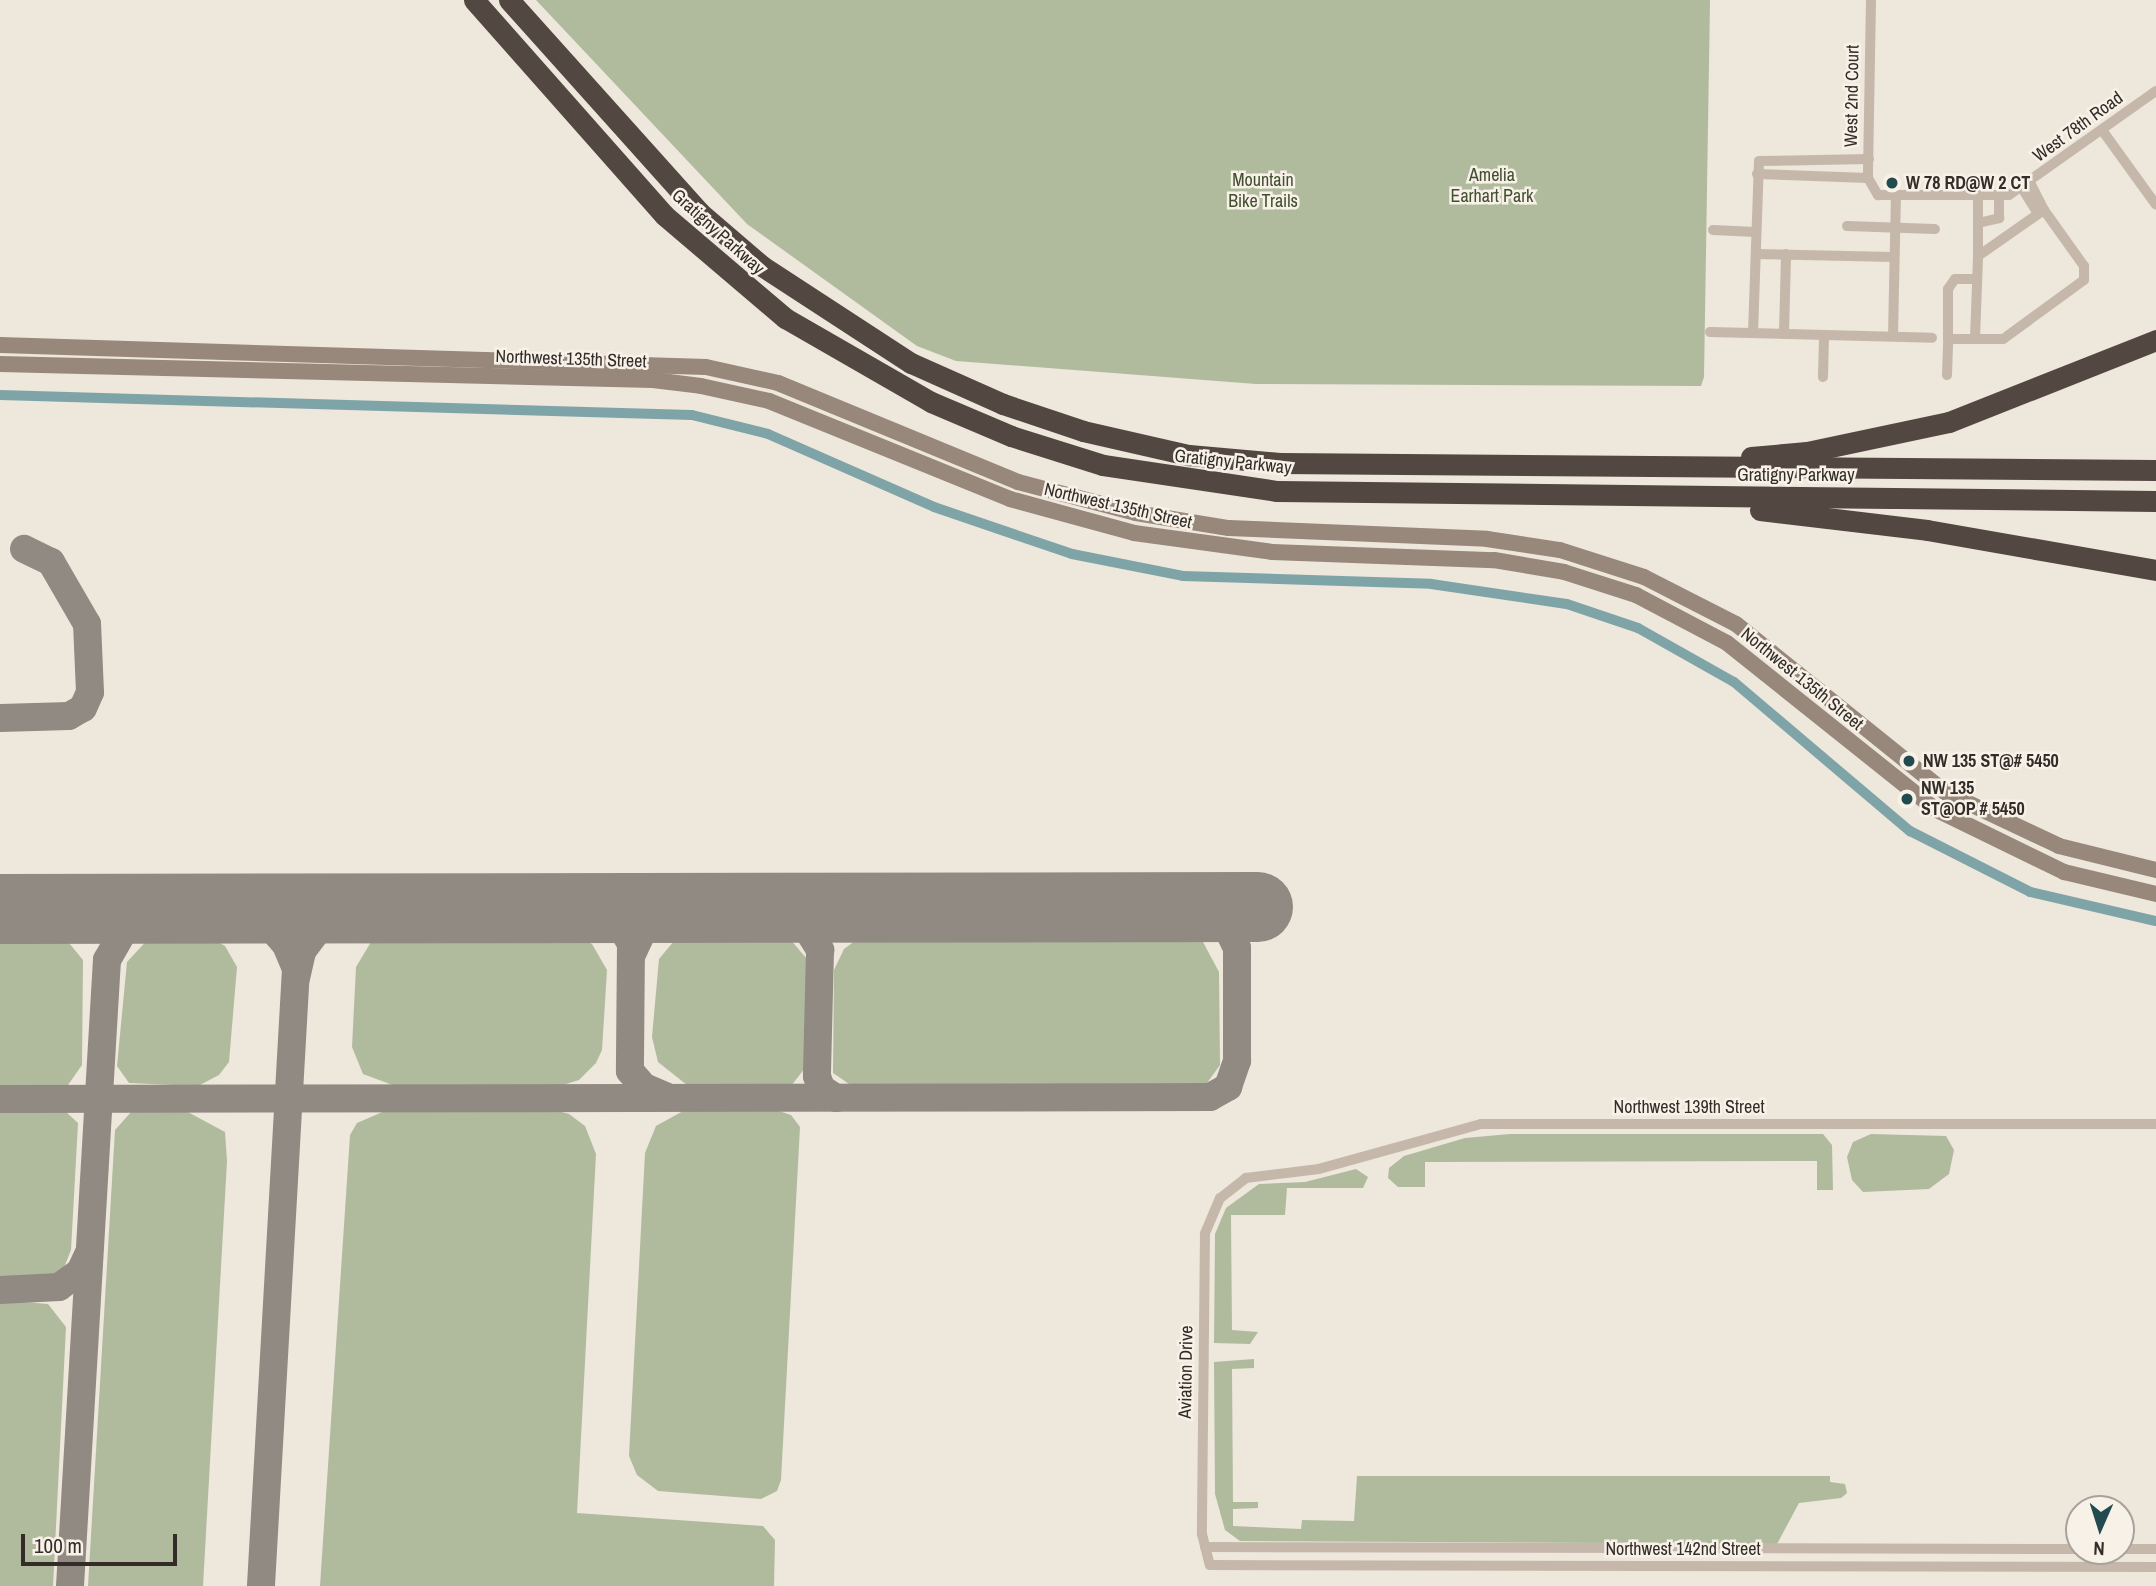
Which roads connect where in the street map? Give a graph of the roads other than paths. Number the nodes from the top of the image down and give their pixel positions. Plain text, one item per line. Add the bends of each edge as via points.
1 (474, 0) edge
2 (509, 0) edge
3 (1871, 0) edge
4 (2156, 91) edge
5 (2102, 130) junction
6 (1841, 158) junction
7 (1869, 159) junction
8 (1757, 174) junction
9 (1841, 177) junction
10 (1868, 178) junction
11 (2024, 187) junction
12 (1872, 191) joint
13 (1999, 197) junction
14 (1896, 198) junction
15 (1978, 198) junction
16 (2156, 205) edge
17 (2044, 211) junction
18 (1978, 223) junction
19 (1847, 226) dead end
20 (1895, 228) junction
21 (1935, 229) dead end
22 (1713, 230) dead end
23 (1756, 232) junction
24 (1756, 254) junction
25 (1786, 254) junction
26 (1978, 256) junction
27 (1894, 257) junction
28 (1977, 279) junction
29 (1710, 332) dead end
30 (1753, 333) junction
31 (1784, 333) junction
32 (1824, 335) junction
33 (1893, 336) junction
34 (1931, 338) dead end
35 (1948, 339) junction
36 (1975, 339) junction
37 (2156, 340) edge
38 (0, 345) edge
39 (404, 354) junction
40 (0, 364) edge
41 (403, 374) junction
42 (1947, 375) dead end
43 (1823, 376) dead end
44 (1634, 465) junction
45 (2156, 470) edge
46 (1675, 499) junction
47 (2156, 501) edge
48 (2156, 570) edge
49 (2156, 870) edge
50 (2156, 894) edge
51 (2156, 1124) edge
52 (1232, 1187) joint
53 (1205, 1547) junction
54 (2065, 1549) edge
55 (2135, 1549) edge
56 (2156, 1549) edge
57 (1210, 1565) joint
58 (2156, 1567) edge

1 - 46 highway, Gratigny Parkway via 664,215 723,269 785,318 867,369 999,431 1103,465 1277,491
2 - 44 highway, Gratigny Parkway via 699,212 762,266 911,363 1003,404 1083,431 1202,456 1280,464
3 - 7 street, West 2nd Court
4 - 5 street, West 78th Road
5 - 11 street, West 78th Road
5 - 16 street
6 - 7 street
6 - 8 street via 1764,158
6 - 9 street
7 - 10 street, West 2nd Court
8 - 9 street
8 - 23 street
9 - 10 street
10 - 12 street, West 2nd Court
11 - 13 street, West 78th Road
11 - 17 street
12 - 14 street, West 78th Road
13 - 15 street, West 78th Road
13 - 18 street via 1999,218
14 - 15 street, West 78th Road
14 - 20 street
15 - 18 street
17 - 26 street
17 - 36 street via 2084,265 2084,280 2003,339
18 - 26 street
19 - 20 street
20 - 21 street
20 - 27 street
22 - 23 street
23 - 24 street
24 - 25 street
24 - 30 street
25 - 27 street
25 - 31 street
26 - 28 street
27 - 33 street
28 - 35 street via 1950,282
28 - 36 street
29 - 30 street
30 - 31 street
31 - 32 street
32 - 33 street
32 - 43 street
33 - 34 street
35 - 36 street
35 - 42 street
37 - 44 highway via 2032,393 1910,432 1807,452
38 - 39 main road, Northwest 135th Street
39 - 41 main road
39 - 49 main road, Northwest 135th Street via 706,367 825,401 1018,482 1136,513 1274,532 1487,539 1603,562 1736,624 1945,792 2059,846
40 - 41 main road, Northwest 135th Street
41 - 50 main road, Northwest 135th Street via 653,380 722,390 823,421 1010,499 1134,533 1272,552 1494,560 1595,580 1636,595 1727,643 1935,809 2064,872
44 - 45 highway, Gratigny Parkway
46 - 47 highway, Gratigny Parkway
46 - 48 highway via 1927,530
51 - 52 street, Northwest 139th Street via 1480,1125 1320,1169 1261,1174
52 - 53 street, Aviation Drive via 1212,1212 1205,1234
53 - 54 street, Northwest 142nd Street
53 - 57 street, Aviation Drive
55 - 56 street
57 - 58 street, Northwest 142nd Street

